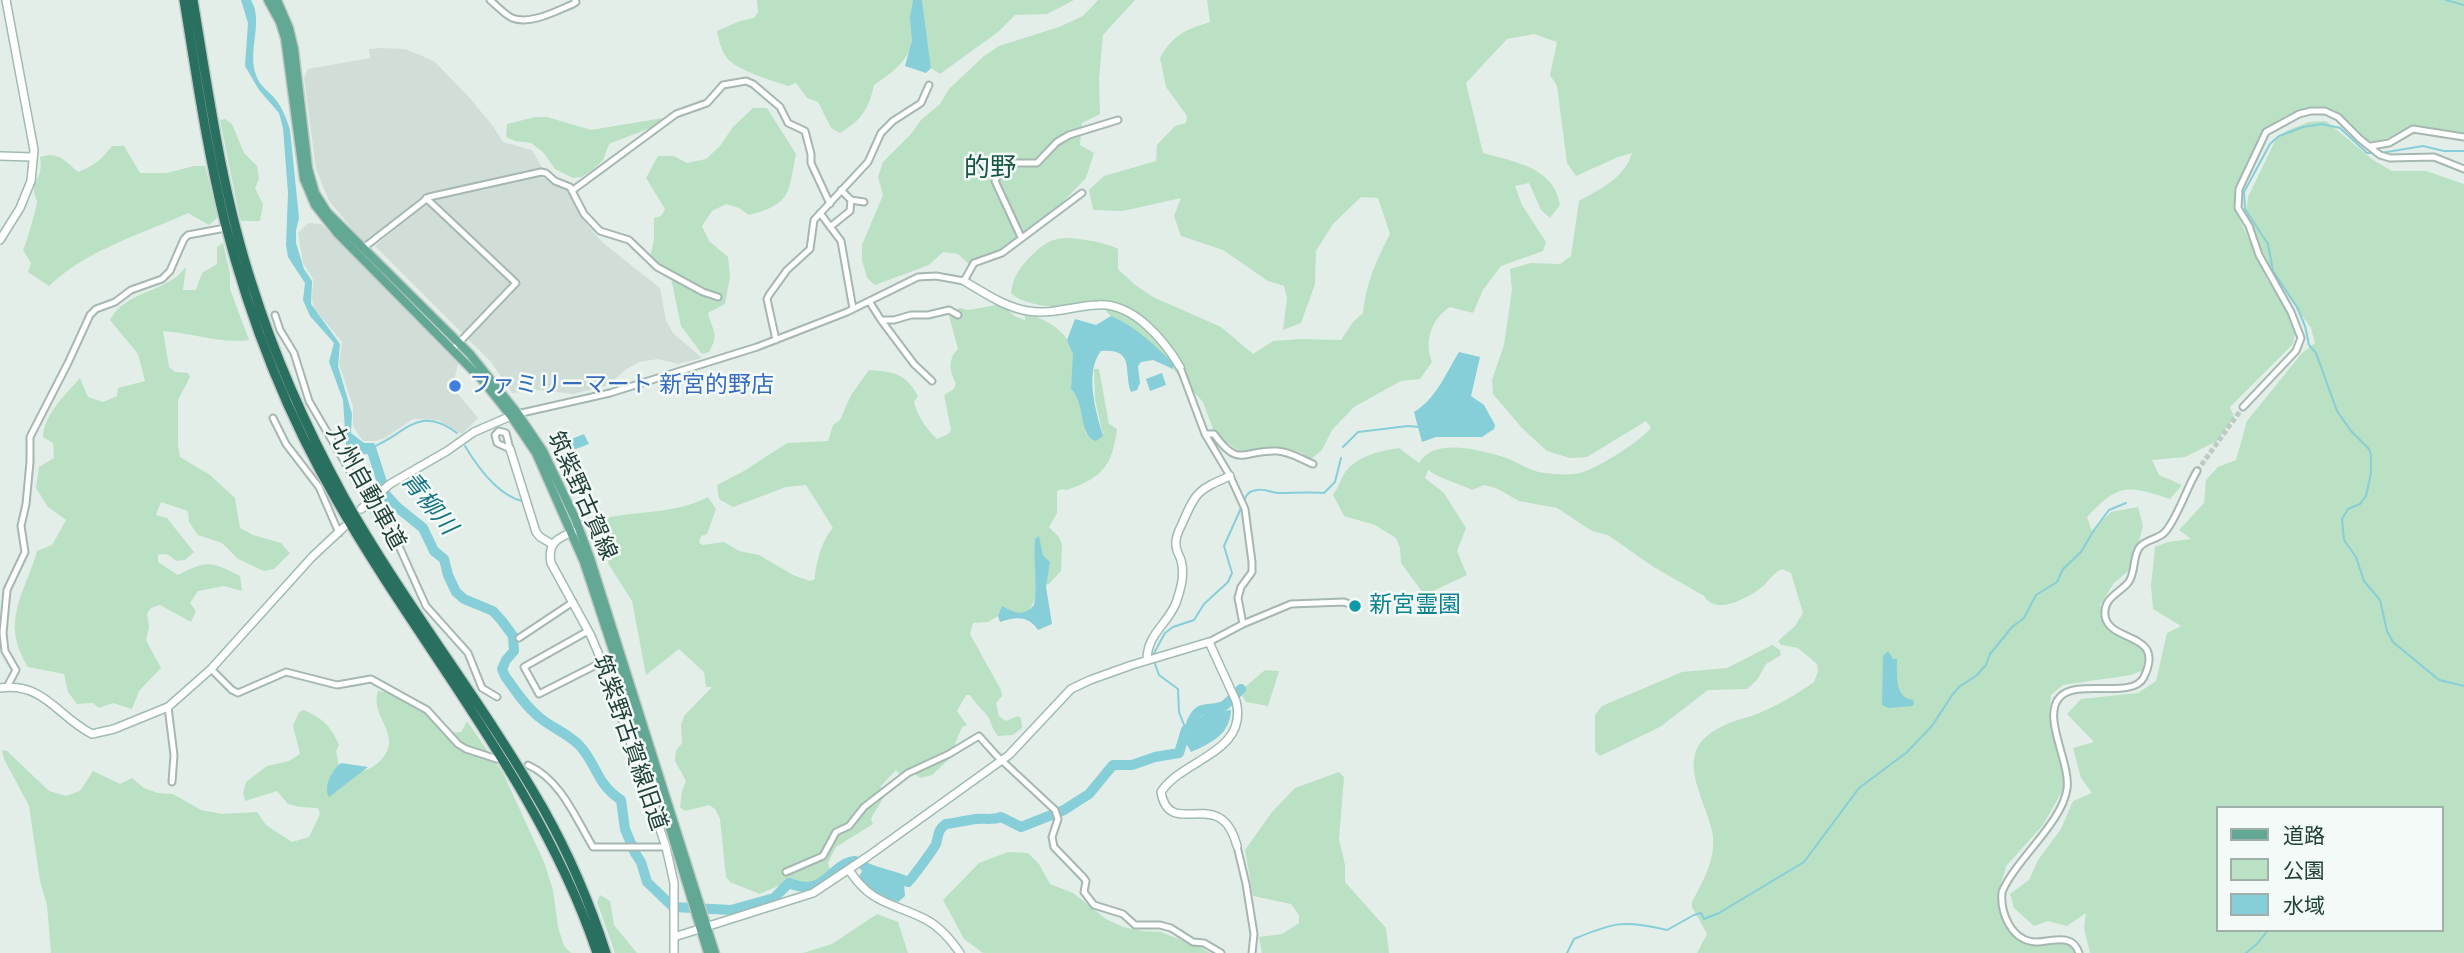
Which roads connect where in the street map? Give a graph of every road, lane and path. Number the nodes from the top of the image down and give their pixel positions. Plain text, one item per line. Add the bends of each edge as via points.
1 (6, 0) edge
2 (184, 0) edge
3 (193, 0) edge
4 (268, 0) edge
5 (277, 0) edge
6 (490, 0) edge
7 (575, 0) edge
8 (929, 85) dead end
9 (1118, 120) dead end
10 (2464, 137) edge
11 (2371, 146) junction
12 (0, 156) edge
13 (33, 157) junction
14 (2464, 169) edge
15 (573, 190) junction
16 (841, 190) junction
17 (1082, 193) dead end
18 (426, 198) junction
19 (852, 200) junction
20 (864, 202) dead end
21 (830, 204) junction
22 (820, 213) junction
23 (226, 223) junction
24 (830, 226) junction
25 (1021, 237) junction
26 (234, 239) junction
27 (0, 240) edge
28 (359, 250) junction
29 (964, 281) junction
30 (718, 297) dead end
31 (869, 301) junction
32 (853, 309) junction
33 (275, 315) dead end
34 (958, 315) dead end
35 (881, 320) junction
36 (776, 340) junction
37 (457, 346) junction
38 (1180, 368) joint
39 (932, 381) dead end
40 (2243, 407) tunnel mouth
41 (515, 415) junction
42 (274, 418) dead end
43 (1205, 434) junction
44 (510, 449) dead end
45 (1313, 464) dead end
46 (2197, 471) tunnel mouth
47 (1230, 476) junction
48 (368, 502) junction
49 (361, 509) dead end
50 (341, 530) joint
51 (576, 531) junction
52 (552, 544) junction
53 (573, 602) junction
54 (1357, 607) dead end
55 (1243, 624) junction
56 (588, 631) junction
57 (519, 638) dead end
58 (1209, 642) junction
59 (1147, 660) junction
60 (602, 662) junction
61 (211, 669) junction
62 (4, 687) edge
63 (497, 697) dead end
64 (168, 707) junction
65 (497, 760) dead end
66 (1002, 760) junction
67 (528, 765) dead end
68 (172, 782) dead end
69 (1237, 846) joint
70 (666, 847) junction
71 (849, 870) junction
72 (786, 872) dead end
73 (705, 928) junction
74 (674, 937) junction
75 (597, 953) edge
76 (606, 953) edge
77 (674, 953) edge
78 (708, 953) edge
79 (715, 953) edge
80 (960, 953) edge
81 (1221, 953) edge
82 (1252, 953) edge
83 (2079, 953) edge

1 - 13 street
2 - 23 highway, 九州自動車道
3 - 23 highway, 九州自動車道
4 - 28 main road, 筑紫野古賀線 via 285,38 308,191 321,213
5 - 28 main road, 筑紫野古賀線 via 289,28 311,182 327,212
6 - 7 street via 522,20
8 - 16 street via 921,103 881,133 868,162
9 - 25 street via 1069,135 1037,163 1003,165 995,181
10 - 11 street via 2421,128
11 - 14 street via 2390,158 2421,155
11 - 40 street via 2338,117 2311,111 2266,132 2249,166 2239,189 2238,208 2301,338 2296,351
12 - 13 street
13 - 27 street via 31,181
15 - 18 street via 541,172
15 - 21 street via 676,114 708,103 723,85 746,81 780,107 788,123 805,131 811,163
15 - 30 street via 584,214 600,231 629,240 657,267
16 - 19 street
16 - 21 street
17 - 25 street
18 - 28 street
18 - 37 street via 516,284
19 - 20 street
19 - 24 street via 849,214
21 - 22 street
22 - 24 street
22 - 36 street via 814,220 810,249 787,270 767,299
23 - 26 highway, 九州自動車道
23 - 62 street via 188,235 162,279 131,290 90,315 30,437 26,504 20,526 24,552 7,590 3,643 16,670
24 - 32 street via 843,247
25 - 29 street via 1002,253 974,263
26 - 75 highway, 九州自動車道 via 242,282 275,374 318,468 381,575 533,809 575,893
26 - 76 highway, 九州自動車道 via 269,335 322,454 390,572 545,811 584,891
28 - 37 main road, 筑紫野古賀線
29 - 31 street via 936,275 918,277
29 - 38 street via 999,302 1028,311 1099,304 1123,309 1145,326
31 - 32 street
31 - 35 street
32 - 36 street
33 - 48 street via 294,353 307,396
34 - 35 street via 949,310
35 - 39 street
36 - 41 street via 610,393
37 - 41 main road, 筑紫野古賀線
38 - 43 street
41 - 48 street via 474,432
41 - 51 main road, 筑紫野古賀線 via 543,451
42 - 50 street
43 - 45 street via 1214,434 1225,450 1238,456 1280,451
43 - 47 street
44 - 52 street, 筑紫野古賀線旧道 via 536,531
46 - 83 street via 2168,528 2137,551 2131,578 2110,598 2105,611 2112,629 2141,641 2148,659 2144,677 2131,687 2075,690 2057,700 2053,715 2068,778 2066,795 2002,892 2001,906 2010,928 2033,942 2067,940
47 - 55 street via 1245,509 1252,562 1252,572 1238,598
47 - 59 street via 1206,486 1191,502 1176,545 1183,582 1170,615 1153,636
48 - 49 street
48 - 63 street via 398,544 426,606 467,653 482,688
50 - 61 street
51 - 52 street
51 - 73 main road, 筑紫野古賀線
52 - 53 street, 筑紫野古賀線旧道 via 551,563
53 - 56 street, 筑紫野古賀線旧道
53 - 57 street
54 - 55 street via 1344,602 1291,604
55 - 58 street
56 - 60 street, 筑紫野古賀線旧道
56 - 60 street via 524,667 539,694
58 - 59 street
58 - 69 street via 1236,701 1236,724 1213,754 1179,773 1161,792 1169,811 1213,814 1225,821
59 - 66 street via 1071,689
60 - 70 street, 筑紫野古賀線旧道
61 - 64 street
61 - 65 street via 238,693 286,672 337,685 371,679 427,710 458,744
62 - 64 street via 42,695 92,734 114,730
64 - 68 street
66 - 71 street
66 - 72 street via 979,736 970,740 908,773 864,807 849,826 836,832 823,856
66 - 81 street via 1056,812 1054,847 1086,881 1084,892 1094,905 1123,914 1135,925 1171,928
67 - 70 street via 553,782 593,847
69 - 82 street via 1247,884
70 - 74 street, 筑紫野古賀線旧道 via 672,872
71 - 73 street via 813,892
71 - 80 street via 864,891 926,919
73 - 74 street
73 - 78 main road, 筑紫野古賀線
73 - 79 main road, 筑紫野古賀線
74 - 77 street, 筑紫野古賀線旧道

